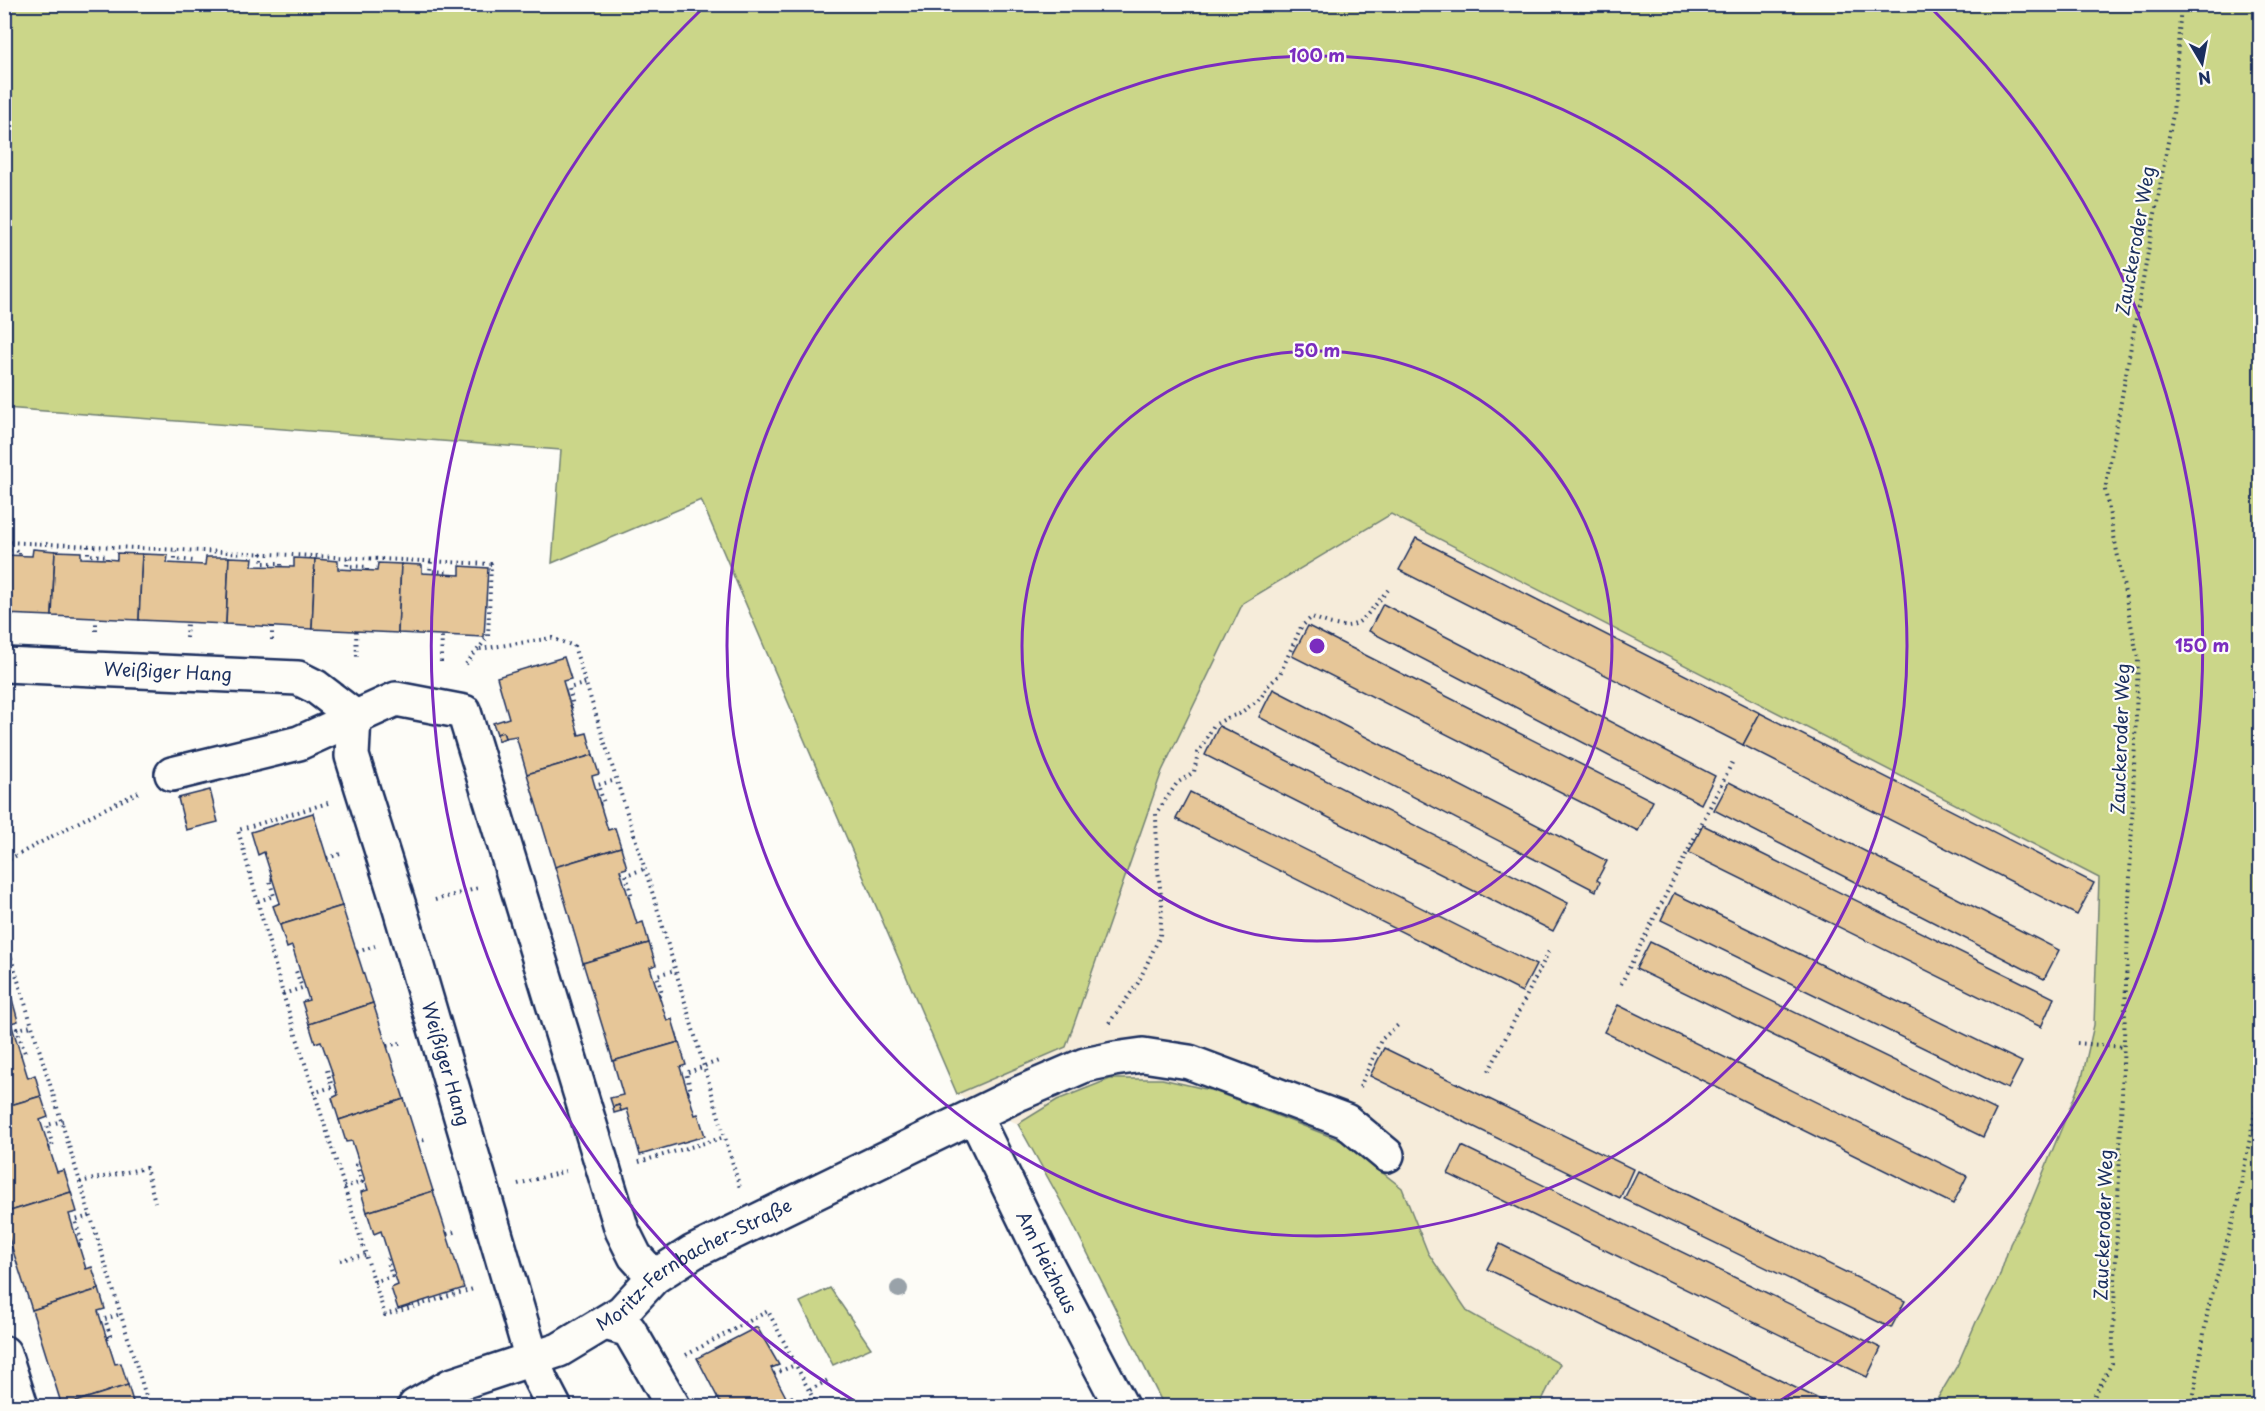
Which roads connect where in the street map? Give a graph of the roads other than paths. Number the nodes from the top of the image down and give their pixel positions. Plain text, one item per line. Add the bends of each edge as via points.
1 (4, 665) edge
2 (354, 716) junction
3 (172, 774) dead end
4 (975, 1117) junction
5 (1387, 1155) dead end
6 (654, 1277) junction
7 (605, 1323) junction
8 (4, 1353) edge
9 (532, 1359) junction
10 (21, 1407) edge
11 (415, 1407) edge
12 (554, 1407) edge
13 (673, 1407) edge
14 (1121, 1407) edge

1 - 2 street, Weißiger Hang via 298,678
2 - 3 street via 299,743
2 - 6 street via 396,699 464,712 622,1230 635,1256
2 - 9 street, Weißiger Hang via 352,756
4 - 5 street, Moritz-Fernbacher-Straße via 1084,1065 1143,1055 1189,1062 1346,1121
4 - 6 street, Moritz-Fernbacher-Straße via 693,1252
4 - 14 street, Am Heizhaus
6 - 7 street, Moritz-Fernbacher-Straße via 622,1312
7 - 9 street, Moritz-Fernbacher-Straße via 559,1350
7 - 13 street via 629,1330
8 - 10 street
9 - 11 street, Moritz-Fernbacher-Straße via 450,1386
9 - 12 street, Weißiger Hang

